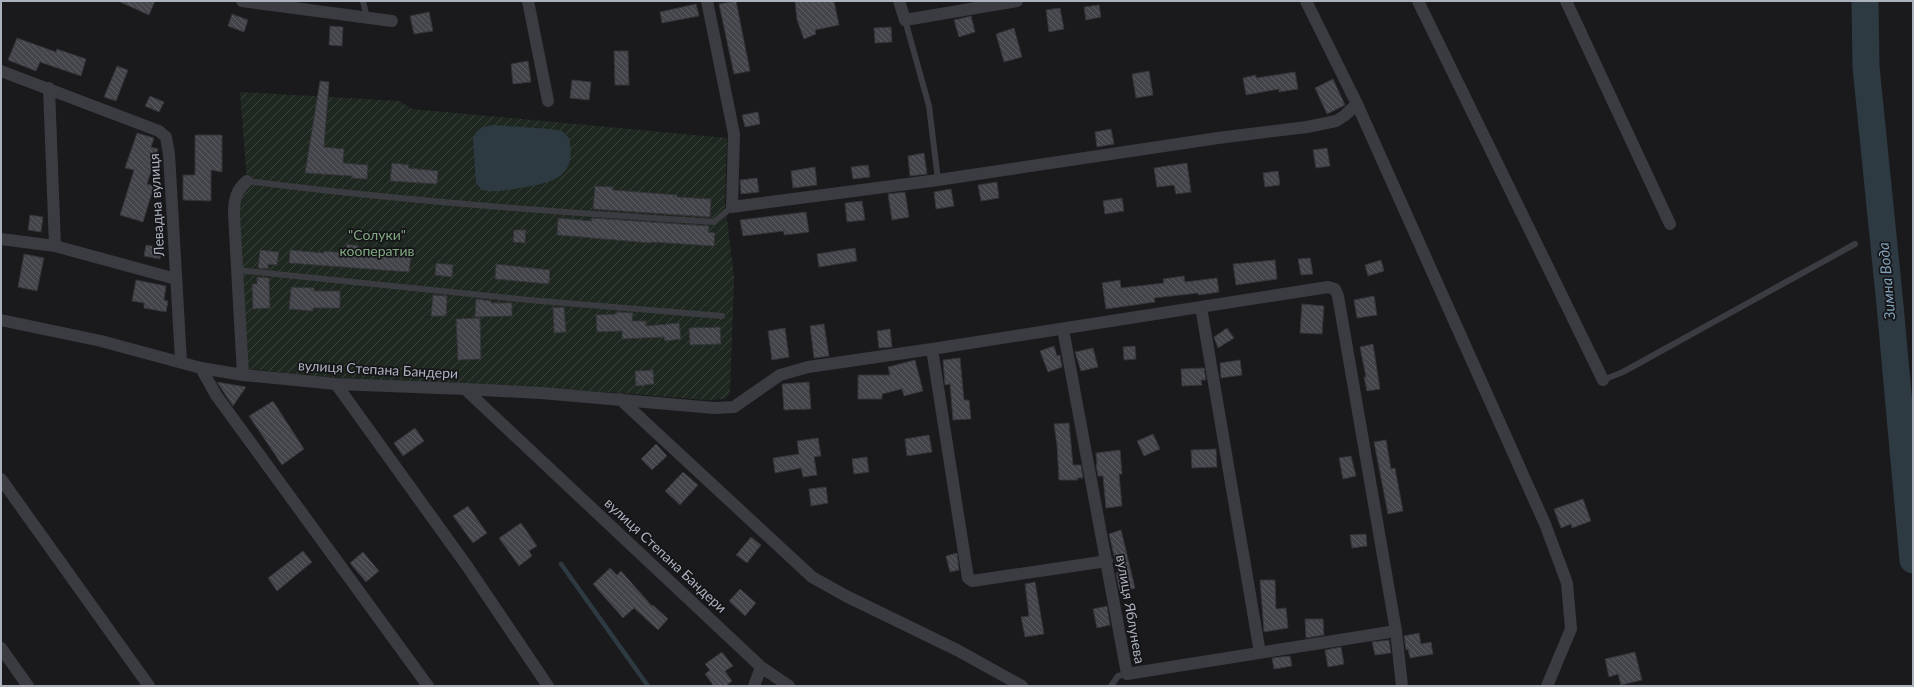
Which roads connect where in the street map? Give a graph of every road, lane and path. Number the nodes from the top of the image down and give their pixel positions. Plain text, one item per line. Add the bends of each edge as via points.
1 (242, 1) edge
2 (363, 1) edge
3 (528, 1) edge
4 (707, 1) edge
5 (899, 1) edge
6 (1017, 1) edge
7 (1306, 1) edge
8 (1418, 1) edge
9 (1566, 1) edge
10 (367, 18) junction
11 (905, 20) junction
12 (392, 22) dead end
13 (1, 71) edge
14 (49, 88) junction
15 (548, 101) dead end
16 (1357, 104) junction
17 (938, 180) junction
18 (247, 181) joint
19 (732, 207) junction
20 (1670, 224) dead end
21 (1, 239) edge
22 (1855, 244) dead end
23 (55, 246) junction
24 (237, 270) junction
25 (176, 279) junction
26 (1201, 307) junction
27 (722, 316) dead end
28 (1, 320) edge
29 (1063, 329) junction
30 (932, 349) junction
31 (181, 361) junction
32 (201, 368) junction
33 (243, 374) junction
34 (1603, 380) joint
35 (336, 384) junction
36 (465, 389) junction
37 (620, 399) junction
38 (1, 479) edge
39 (1107, 561) junction
40 (1396, 630) junction
41 (1, 648) edge
42 (1260, 653) junction
43 (761, 667) junction
44 (1127, 674) junction
45 (28, 686) edge
46 (149, 686) edge
47 (428, 686) edge
48 (548, 686) edge
49 (754, 686) edge
50 (788, 686) edge
51 (1022, 686) edge
52 (1111, 686) edge
53 (1402, 686) edge
54 (1547, 686) edge

1 - 10 street
2 - 10 lane
3 - 15 street
4 - 19 street via 734,134
5 - 11 street
6 - 11 street
7 - 16 street
8 - 34 street
9 - 20 street
10 - 12 street
11 - 17 lane via 928,106
13 - 14 street, Левадна вулиця
14 - 23 street
14 - 25 street, Левадна вулиця via 159,131 166,137
16 - 17 street via 1336,121 1319,125
16 - 54 street via 1545,524 1567,583 1571,629
17 - 19 street
18 - 19 lane via 332,192 525,209 714,222
18 - 24 street via 240,187 234,205
21 - 23 street, Левадна вулиця
22 - 34 lane via 1623,372
23 - 25 street, Левадна вулиця
24 - 27 lane via 528,300
24 - 33 street
25 - 31 street, Левадна вулиця
26 - 29 street
26 - 40 street via 1328,287 1335,289
26 - 42 street
28 - 31 street, вулиця Степана Бандери
29 - 30 street
29 - 39 street, вулиця Яблунева
30 - 37 street via 808,367 780,375 734,407 714,408
30 - 39 street via 968,578 972,581
31 - 32 street, вулиця Степана Бандери
32 - 33 street, вулиця Степана Бандери
32 - 47 street via 216,395
33 - 35 street, вулиця Степана Бандери
35 - 36 street, вулиця Степана Бандери
35 - 48 street via 467,566
36 - 37 street
36 - 43 street, вулиця Степана Бандери
37 - 51 street via 812,578 957,650
38 - 46 street
39 - 44 street, вулиця Яблунева
40 - 42 street, вулиця Яблунева
40 - 53 street
41 - 45 street
42 - 44 street, вулиця Яблунева
43 - 49 street
43 - 50 street, вулиця Степана Бандери
44 - 52 lane via 1118,676

